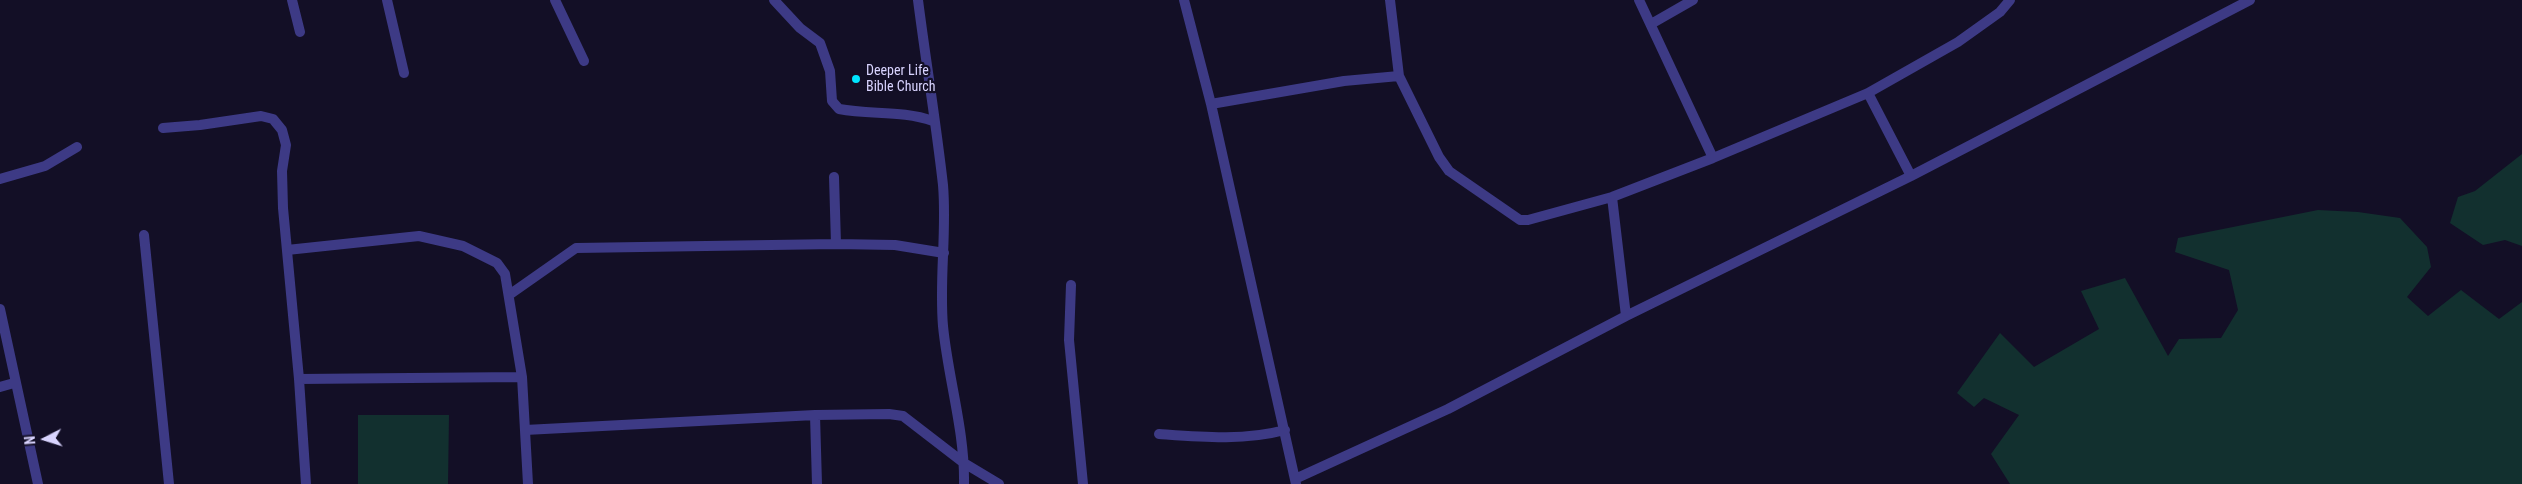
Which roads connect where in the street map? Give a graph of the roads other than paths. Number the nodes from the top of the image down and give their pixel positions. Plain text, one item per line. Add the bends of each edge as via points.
1 (292, 0) edge
2 (387, 0) edge
3 (555, 0) edge
4 (774, 0) edge
5 (918, 0) edge
6 (1184, 0) edge
7 (1390, 0) edge
8 (1639, 0) edge
9 (1693, 0) edge
10 (2010, 0) edge
11 (2250, 0) edge
12 (2233, 4) edge
13 (1651, 24) junction
14 (300, 32) dead end
15 (584, 60) dead end
16 (404, 73) dead end
17 (1399, 76) junction
18 (1868, 93) junction
19 (1210, 104) junction
20 (933, 121) junction
21 (163, 128) dead end
22 (77, 147) dead end
23 (1713, 158) junction
24 (834, 176) dead end
25 (1911, 176) junction
26 (0, 179) edge
27 (1612, 197) junction
28 (144, 235) dead end
29 (836, 244) junction
30 (287, 250) junction
31 (944, 253) junction
32 (1071, 285) dead end
33 (509, 295) junction
34 (0, 309) edge
35 (1626, 316) junction
36 (522, 377) junction
37 (299, 379) junction
38 (14, 383) junction
39 (0, 387) edge
40 (815, 415) junction
41 (525, 430) junction
42 (1285, 430) junction
43 (1158, 434) dead end
44 (964, 463) junction
45 (1295, 481) edge
46 (38, 484) edge
47 (170, 484) edge
48 (306, 484) edge
49 (528, 484) edge
50 (817, 484) edge
51 (964, 484) edge
52 (999, 484) edge
53 (1083, 484) edge

1 - 14 street
2 - 16 street
3 - 15 street
4 - 20 street via 800,28 820,43 830,71 832,101 839,109 918,115
5 - 20 street
6 - 19 street
7 - 17 street
8 - 13 street
9 - 13 street
10 - 18 street via 2000,12 1958,42
11 - 12 street
12 - 25 street
13 - 23 street
17 - 19 street via 1344,81
17 - 27 street via 1439,158 1449,171 1520,220
18 - 23 street
18 - 25 street
19 - 42 street
20 - 31 street via 943,186
21 - 30 street via 261,116 273,119 282,130 286,145 282,171
22 - 26 street via 45,166
23 - 27 street
24 - 29 street
25 - 35 street
27 - 35 street
28 - 47 street
29 - 31 street via 895,245
29 - 33 street via 576,248
30 - 33 street via 419,236 463,246 497,263 505,274
30 - 37 street
31 - 44 street via 941,300 945,342
32 - 53 street via 1069,340
33 - 36 street
34 - 38 street
35 - 45 street via 1448,409
36 - 37 street
36 - 41 street
37 - 48 street
38 - 39 street
38 - 46 street
40 - 41 street
40 - 44 street via 903,416
40 - 50 street
41 - 49 street
42 - 43 street via 1264,436 1221,438
42 - 45 street
44 - 51 street
44 - 52 street

